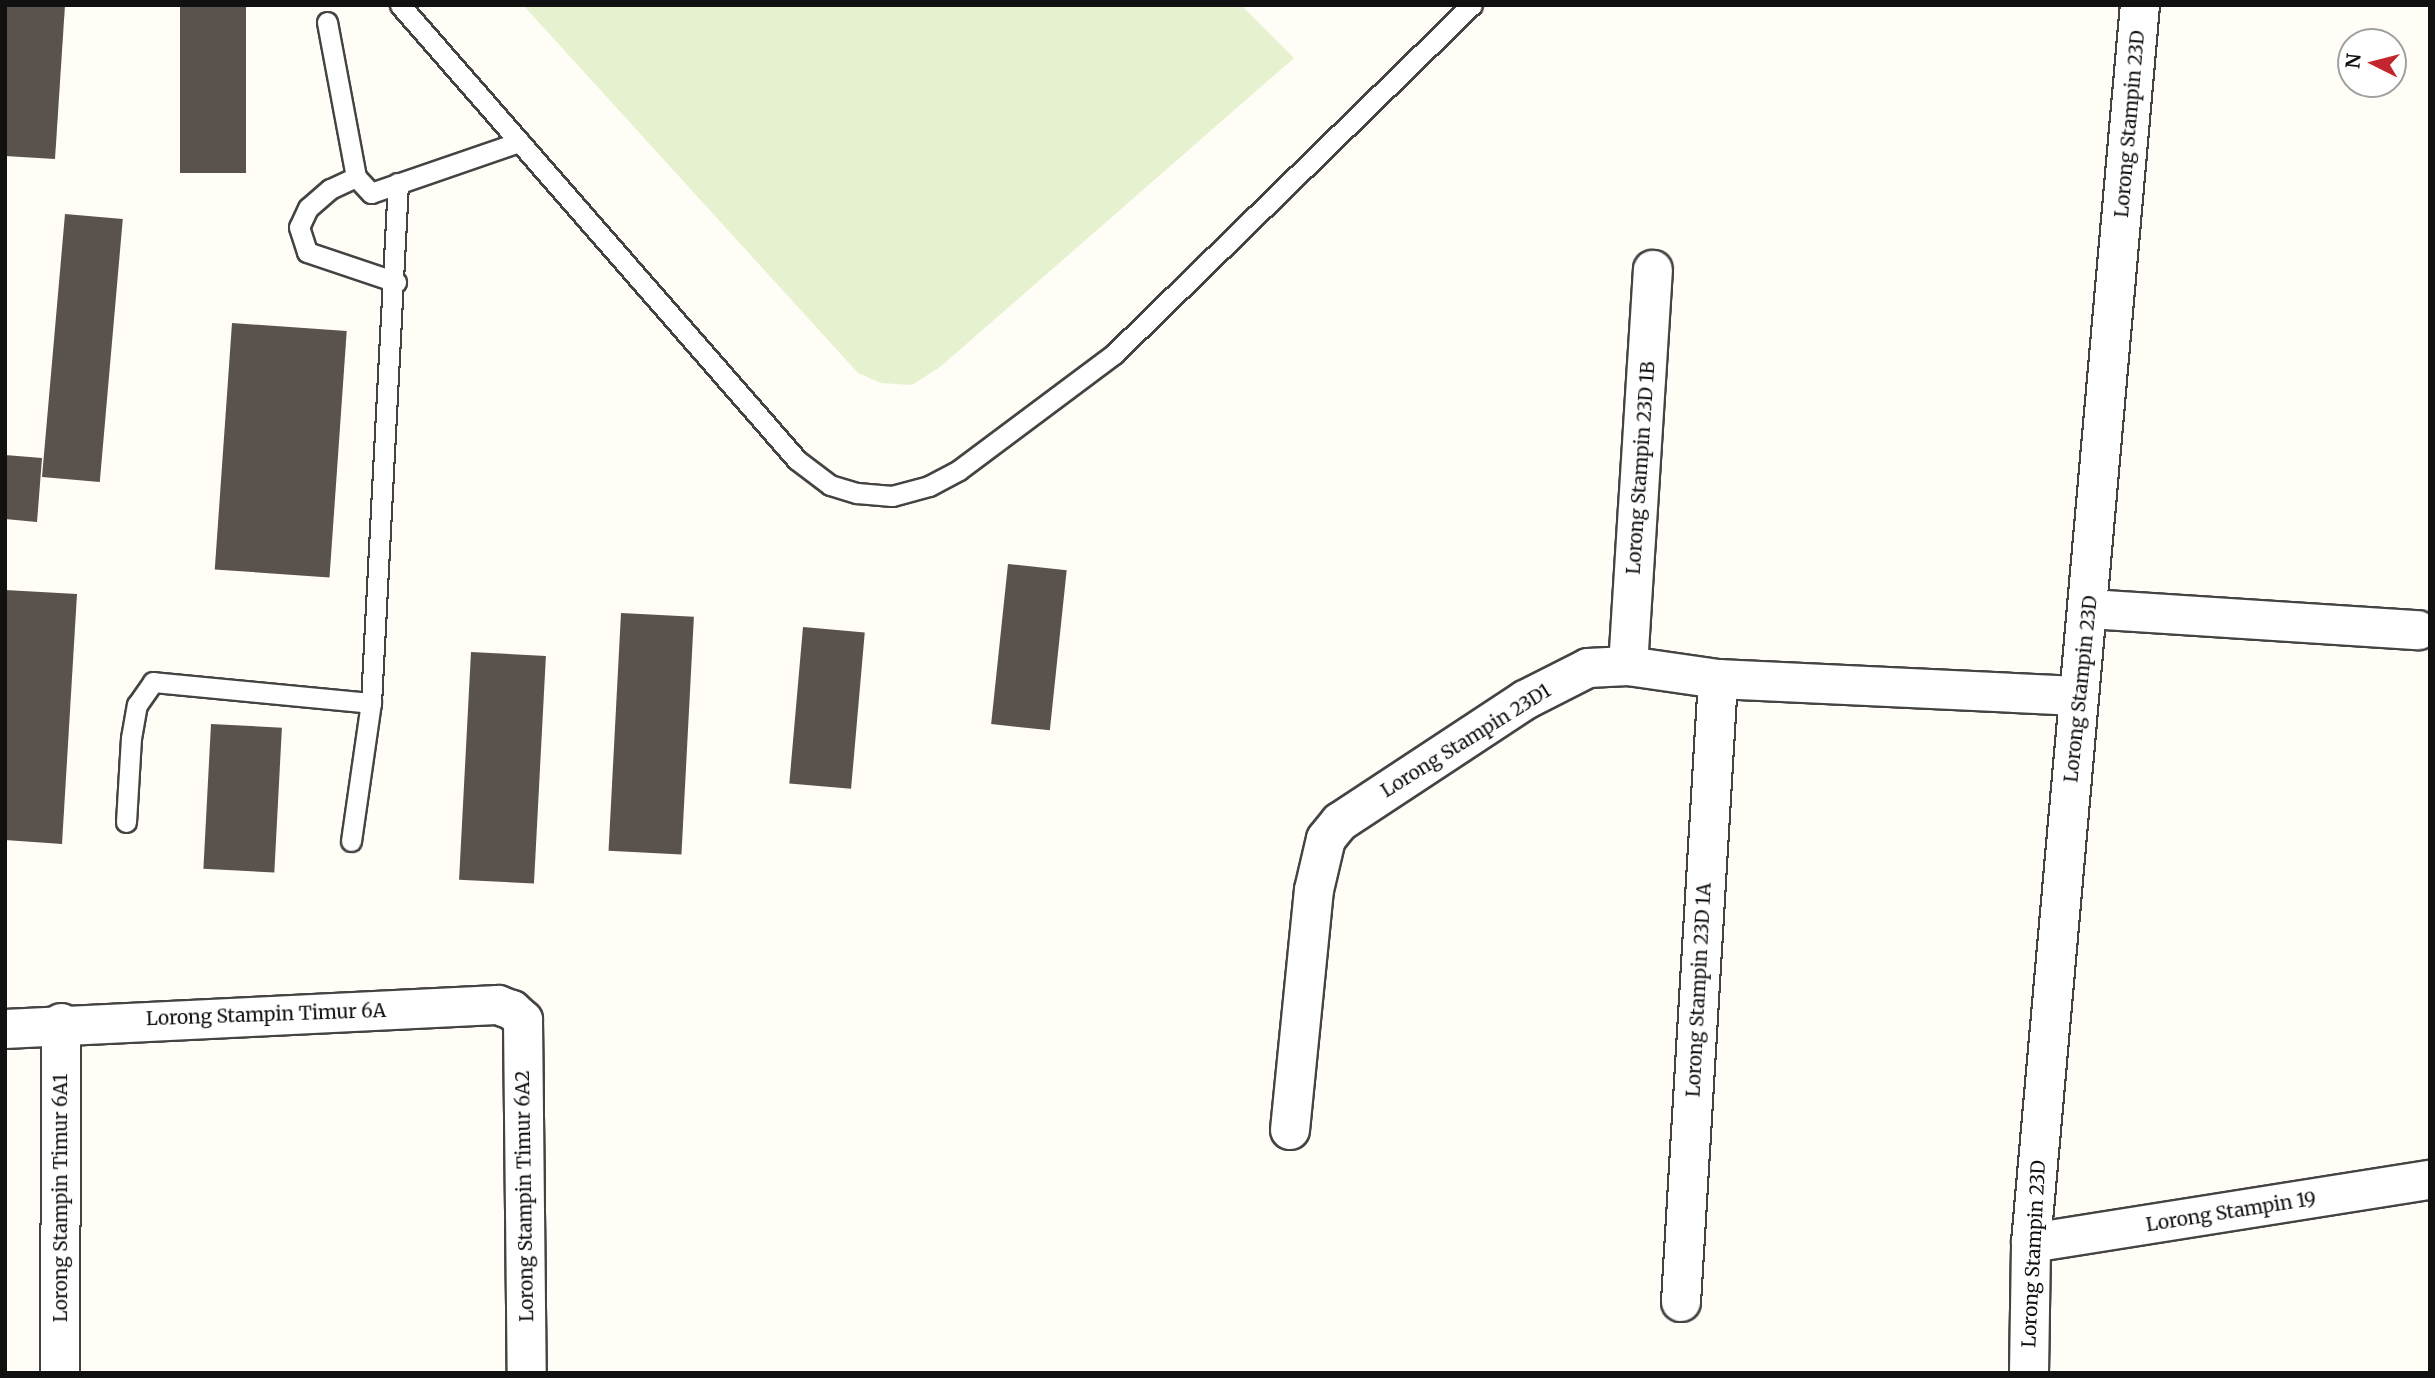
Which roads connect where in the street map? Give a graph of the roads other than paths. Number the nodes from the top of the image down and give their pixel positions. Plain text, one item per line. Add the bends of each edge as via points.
1 (400, 5) edge
2 (1472, 5) edge
3 (2140, 5) edge
4 (327, 22) dead end
5 (519, 142) junction
6 (355, 177) junction
7 (398, 183) junction
8 (1653, 270) dead end
9 (396, 282) junction
10 (2089, 609) junction
11 (2418, 630) dead end
12 (1628, 666) junction
13 (1718, 679) junction
14 (2078, 696) junction
15 (372, 703) junction
16 (127, 822) dead end
17 (351, 841) dead end
18 (523, 1020) joint
19 (61, 1023) junction
20 (5, 1029) edge
21 (1290, 1130) dead end
22 (2430, 1180) edge
23 (2031, 1243) junction
24 (1681, 1302) dead end
25 (60, 1373) edge
26 (527, 1373) edge
27 (2029, 1373) edge

1 - 5 lane
2 - 5 lane via 1114,354 959,470 929,486 892,496 831,485 797,460
3 - 10 street, Lorong Stampin 23D
4 - 6 lane
5 - 7 lane
6 - 7 lane via 371,193
6 - 9 lane via 330,189 308,208 299,227 307,252
7 - 9 lane
8 - 12 street, Lorong Stampin 23D 1B
9 - 15 lane
10 - 11 street
10 - 14 street, Lorong Stampin 23D
12 - 13 street, Lorong Stampin 23D1
12 - 21 street, Lorong Stampin 23D1 via 1588,668 1525,699 1340,822 1326,839 1314,890
13 - 14 street, Lorong Stampin 23D1
13 - 24 street, Lorong Stampin 23D 1A
14 - 23 street, Lorong Stampin 23D
15 - 16 lane via 153,682 137,705
15 - 17 lane
18 - 19 street, Lorong Stampin Timur 6A via 498,1005
18 - 26 street, Lorong Stampin Timur 6A2
19 - 20 street, Lorong Stampin Timur 6A
19 - 25 street, Lorong Stampin Timur 6A1
22 - 23 street, Lorong Stampin 19
23 - 27 street, Lorong Stampin 23D

